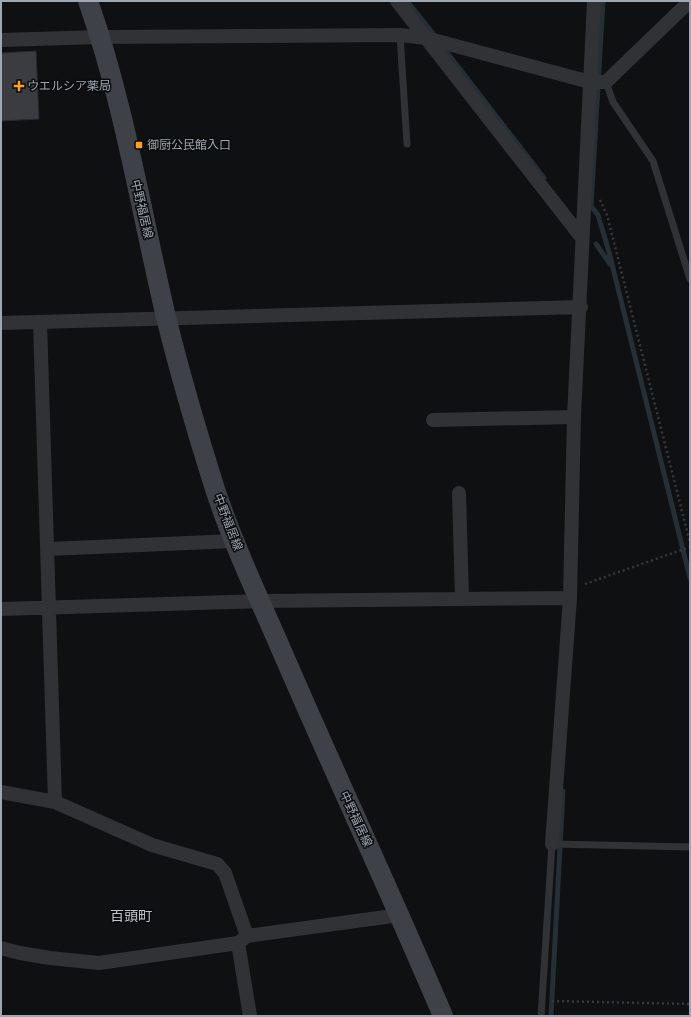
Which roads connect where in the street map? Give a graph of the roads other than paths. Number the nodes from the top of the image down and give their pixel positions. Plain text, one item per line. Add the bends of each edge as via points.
1 (88, 1) edge
2 (397, 1) edge
3 (594, 1) edge
4 (690, 1) edge
5 (400, 35) junction
6 (101, 37) junction
7 (426, 38) junction
8 (1, 40) edge
9 (590, 82) junction
10 (606, 82) junction
11 (407, 144) dead end
12 (582, 238) junction
13 (690, 279) edge
14 (581, 307) junction
15 (166, 319) junction
16 (40, 322) junction
17 (1, 323) edge
18 (574, 417) junction
19 (433, 420) dead end
20 (459, 493) dead end
21 (234, 541) junction
22 (48, 548) junction
23 (462, 598) junction
24 (570, 598) junction
25 (261, 601) junction
26 (50, 608) junction
27 (1, 609) edge
28 (1, 792) edge
29 (55, 802) junction
30 (552, 844) junction
31 (690, 847) edge
32 (400, 915) junction
33 (242, 939) junction
34 (1, 948) edge
35 (250, 1016) edge
36 (443, 1016) edge
37 (541, 1016) edge

1 - 6 main road, 中野福居線
2 - 7 street
3 - 9 street
4 - 10 street
5 - 6 street
5 - 7 street
5 - 11 lane
6 - 8 street
6 - 15 main road, 中野福居線 via 117,97
7 - 9 street
7 - 12 street
9 - 10 street
9 - 12 street
10 - 13 lane via 612,102 653,161
12 - 14 street
14 - 15 street
14 - 18 street
15 - 16 street
15 - 21 main road, 中野福居線 via 201,442
16 - 17 street
16 - 22 street
18 - 19 street
18 - 24 street
20 - 23 street
21 - 22 street
21 - 25 main road, 中野福居線
22 - 26 street
23 - 24 street
23 - 25 street
24 - 30 street
25 - 26 street
25 - 32 main road, 中野福居線 via 338,781
26 - 27 street
26 - 29 street
28 - 29 street
29 - 33 street via 152,845 217,864 225,874
30 - 31 lane
30 - 37 lane
32 - 33 street
32 - 36 main road, 中野福居線
33 - 34 street via 99,963 50,958
33 - 35 street

